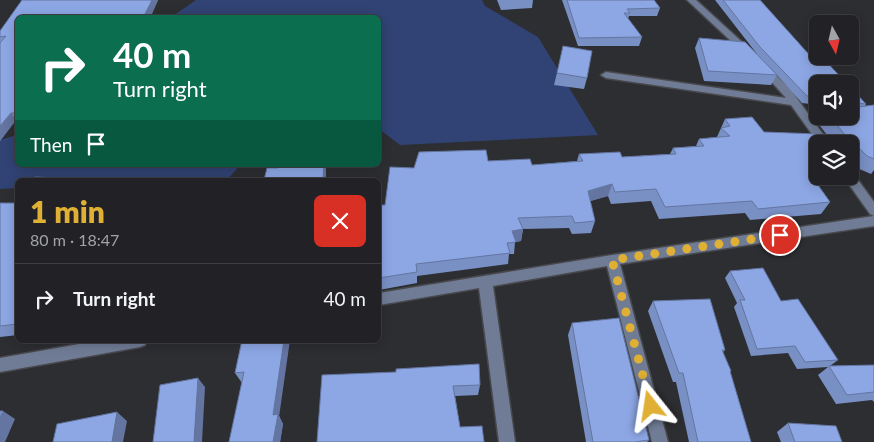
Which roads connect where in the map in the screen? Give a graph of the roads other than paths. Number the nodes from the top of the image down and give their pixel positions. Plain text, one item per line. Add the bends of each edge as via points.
1 (691, 0) edge
2 (606, 75) dead end
3 (794, 102) junction
4 (818, 135) edge
5 (856, 185) edge
6 (874, 210) edge
7 (874, 221) edge
8 (612, 260) junction
9 (485, 281) junction
10 (381, 299) edge
11 (123, 343) edge
12 (0, 365) edge
13 (507, 442) edge
14 (660, 442) edge

1 - 3 street via 739,43
2 - 3 street
3 - 4 street
5 - 6 street
7 - 8 street
8 - 9 street
8 - 14 street
9 - 10 street
9 - 13 street
11 - 12 street

